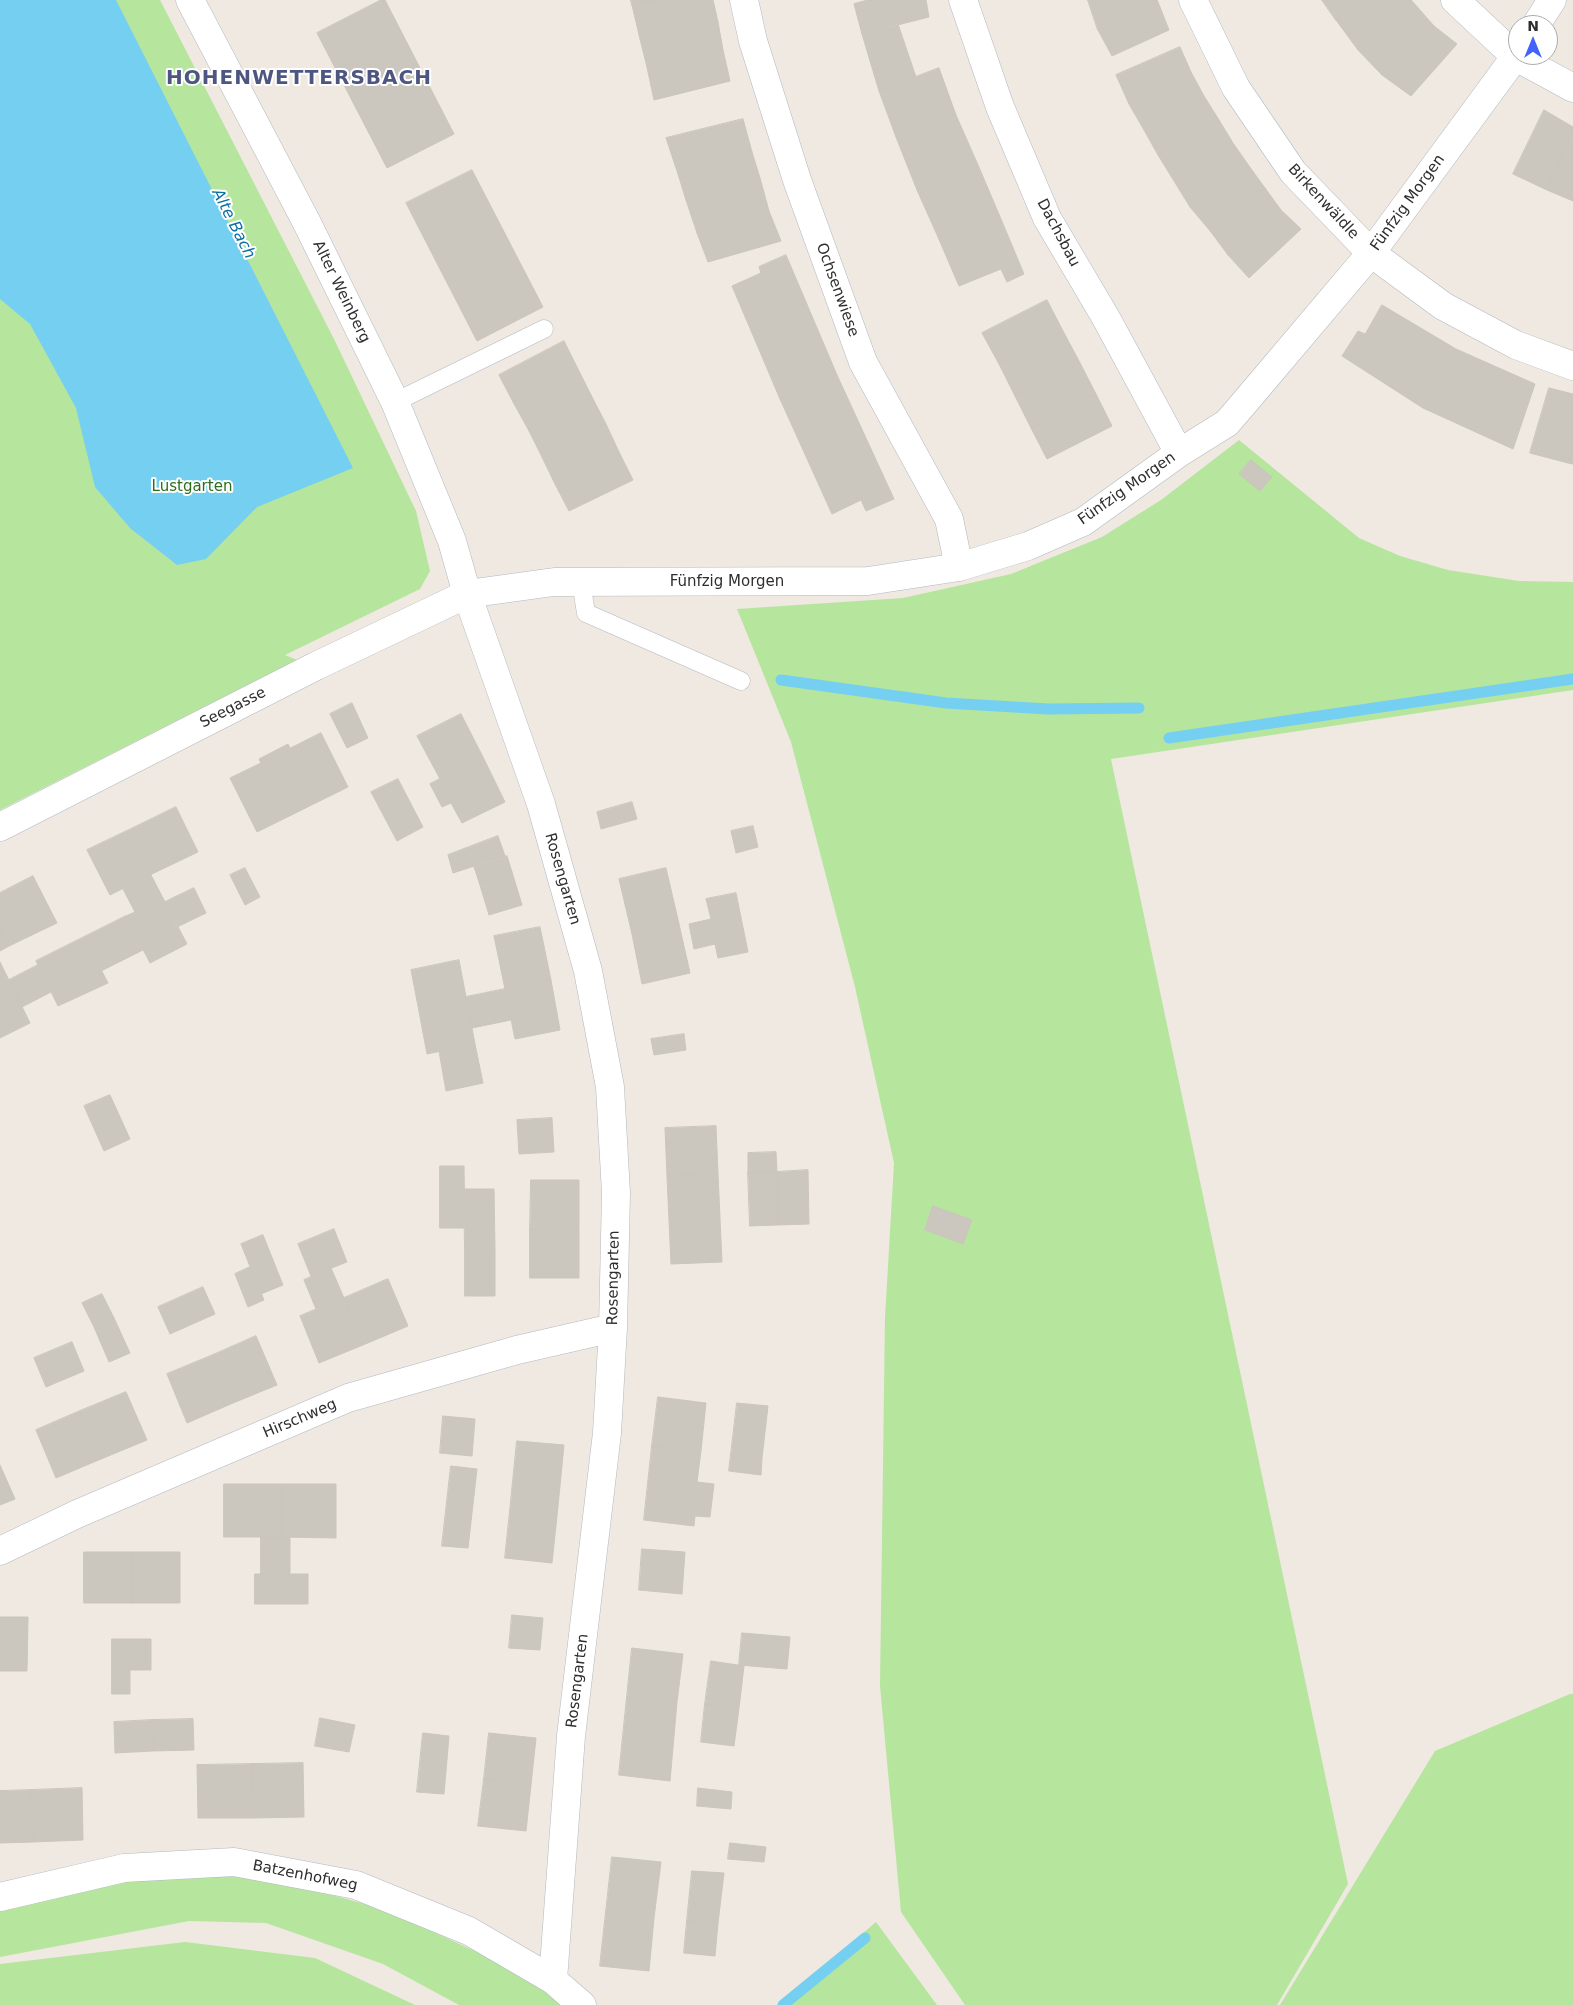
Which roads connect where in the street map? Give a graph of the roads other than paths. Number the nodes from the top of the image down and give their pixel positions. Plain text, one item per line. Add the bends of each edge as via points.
1 (190, 0) edge
2 (744, 0) edge
3 (963, 0) edge
4 (1193, 0) edge
5 (1455, 0) edge
6 (1552, 0) edge
7 (1542, 15) edge
8 (1508, 47) edge
9 (1510, 65) edge
10 (1534, 65) edge
11 (1573, 88) edge
12 (1371, 253) junction
13 (544, 329) dead end
14 (1573, 366) edge
15 (395, 402) junction
16 (1179, 453) junction
17 (959, 567) junction
18 (580, 582) junction
19 (467, 594) junction
20 (741, 681) dead end
21 (0, 827) edge
22 (613, 1328) junction
23 (0, 1551) edge
24 (0, 1897) edge
25 (553, 1980) junction
26 (582, 2005) edge

1 - 15 street, Alter Weinberg
2 - 17 street, Ochsenwiese via 753,41 798,180 863,362 949,519
3 - 16 street, Dachsbau via 1000,107 1047,218
4 - 12 street, Birkenwäldle via 1236,88 1293,172
5 - 8 street
6 - 7 street
9 - 12 street, Fünfzig Morgen
10 - 11 street
12 - 14 street, Birkenwäldle via 1443,306 1516,345
12 - 16 street, Fünfzig Morgen via 1227,423
13 - 15 lane
15 - 19 street, Alter Weinberg via 452,541
16 - 17 street, Fünfzig Morgen via 1083,522 1028,546
17 - 18 street, Fünfzig Morgen via 868,581
18 - 19 street, Fünfzig Morgen via 554,582
18 - 20 lane via 586,613
19 - 21 street, Seegasse via 307,670
19 - 22 street, Rosengarten via 541,804 588,971 610,1087 616,1193
22 - 23 street, Hirschweg via 517,1350 348,1398
22 - 25 street, Rosengarten via 607,1433 571,1736
24 - 25 street, Batzenhofweg via 124,1868 234,1862 356,1885 469,1931
25 - 26 street, Batzenhofweg

